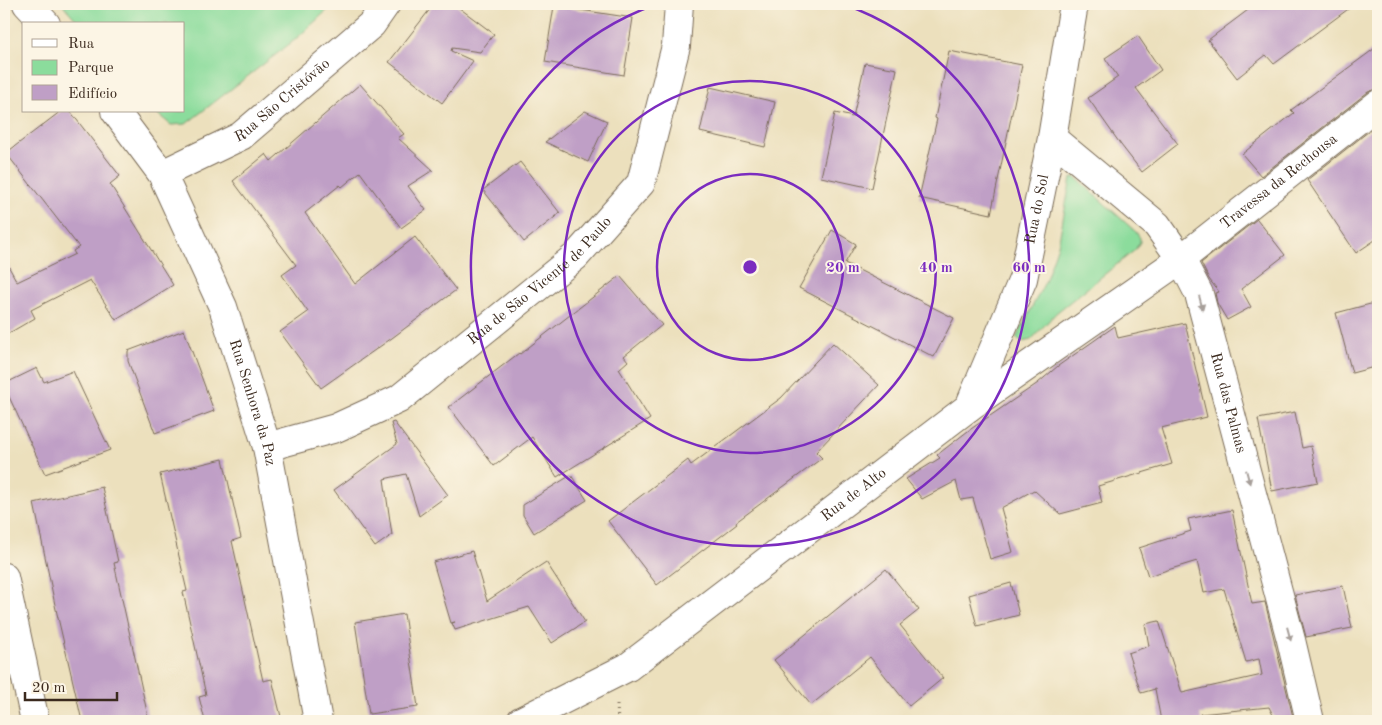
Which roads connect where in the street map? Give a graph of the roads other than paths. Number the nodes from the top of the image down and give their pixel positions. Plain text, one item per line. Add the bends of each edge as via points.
1 (27, 4) edge
2 (386, 4) edge
3 (679, 4) edge
4 (1074, 4) edge
5 (44, 22) edge
6 (1378, 104) edge
7 (116, 112) edge
8 (1052, 138) junction
9 (162, 174) junction
10 (1181, 259) junction
11 (970, 407) junction
12 (267, 447) junction
13 (4, 577) edge
14 (35, 721) edge
15 (318, 721) edge
16 (521, 721) edge
17 (1310, 721) edge

1 - 5 street
2 - 9 street, Rua São Cristóvão via 372,24 241,136
3 - 12 street, Rua de São Vicente de Paulo via 676,46 641,183 576,256 399,399 336,428
4 - 8 street, Rua do Sol
6 - 10 street, Travessa da Rechousa
7 - 9 street, Rua Senhora da Paz
8 - 10 street, Rua das Palmas via 1157,225
8 - 11 street, Rua do Sol via 1023,279
9 - 12 street, Rua Senhora da Paz via 223,307
10 - 11 street, Rua de Alto
10 -> 17 street, Rua das Palmas via 1199,294
11 - 16 street, Rua de Alto via 628,667
12 - 15 street, Rua Senhora da Paz
13 - 14 street

